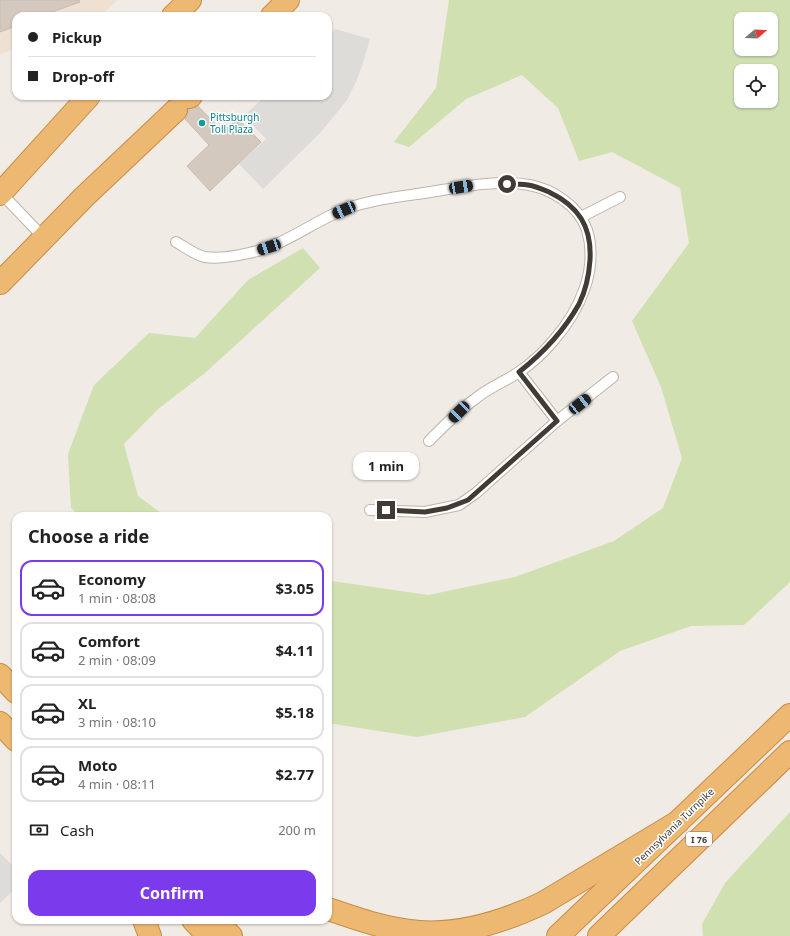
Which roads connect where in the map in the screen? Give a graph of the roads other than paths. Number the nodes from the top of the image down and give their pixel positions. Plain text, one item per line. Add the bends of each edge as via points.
1 (190, 0) edge
2 (288, 0) edge
3 (177, 12) edge
4 (276, 12) edge
5 (85, 100) edge
6 (185, 101) edge
7 (1, 193) edge
8 (620, 197) dead end
9 (581, 216) junction
10 (44, 238) junction
11 (176, 242) dead end
12 (0, 283) edge
13 (519, 372) junction
14 (613, 377) dead end
15 (557, 421) junction
16 (429, 441) dead end
17 (370, 510) dead end
18 (0, 675) edge
19 (12, 688) edge
20 (790, 715) edge
21 (0, 723) edge
22 (12, 736) edge
23 (790, 752) edge
24 (678, 822) junction
25 (332, 910) edge
26 (146, 924) edge
27 (197, 924) edge
28 (220, 924) edge
29 (150, 936) edge
30 (208, 936) edge
31 (231, 936) edge
32 (558, 936) edge
33 (599, 936) edge

1 - 3 highway
2 - 4 highway
5 - 7 highway
6 - 10 highway
7 - 10 lane
8 - 9 lane
9 - 11 lane via 561,198 529,185 476,185 359,204 269,247 250,253 205,257
9 - 13 lane via 589,237 590,253 584,292 570,320 553,341
10 - 12 highway
13 - 15 lane
13 - 16 lane via 475,398
14 - 15 lane
15 - 17 lane via 459,505 425,512
18 - 19 highway
20 - 24 highway, Pennsylvania Turnpike / I 76
21 - 22 highway
23 - 33 highway, I 76
24 - 25 highway via 543,903 480,927 420,932 361,920
24 - 32 highway, Pennsylvania Turnpike / I 76
26 - 29 highway
27 - 30 highway
28 - 31 highway

